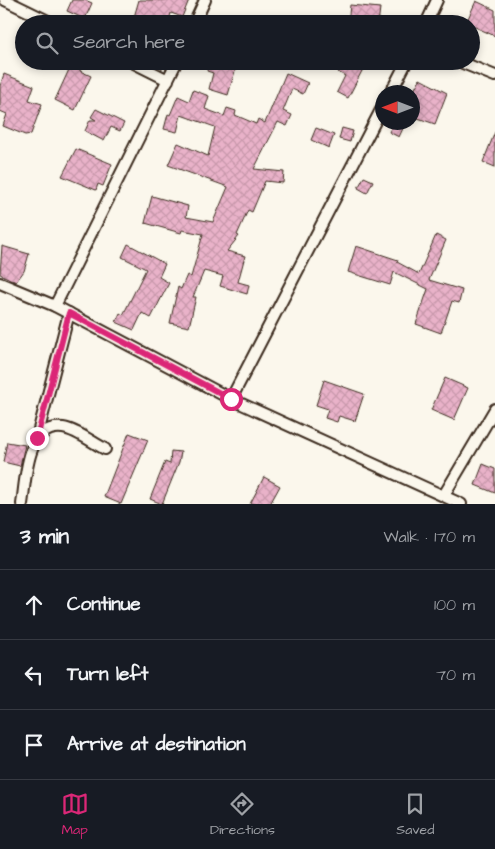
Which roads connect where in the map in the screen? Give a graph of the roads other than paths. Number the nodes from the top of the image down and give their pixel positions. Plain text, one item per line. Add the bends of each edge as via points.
1 (5, 0) edge
2 (205, 0) edge
3 (438, 0) edge
4 (36, 15) edge
5 (198, 15) edge
6 (430, 15) edge
7 (148, 70) edge
8 (173, 70) edge
9 (402, 70) edge
10 (480, 70) edge
11 (495, 76) edge
12 (168, 80) junction
13 (395, 85) edge
14 (375, 121) edge
15 (0, 283) edge
16 (55, 306) junction
17 (69, 313) junction
18 (231, 399) junction
19 (495, 409) edge
20 (37, 438) junction
21 (105, 449) dead end
22 (444, 495) junction
23 (22, 504) edge
24 (461, 504) edge

1 - 4 street
2 - 5 street
3 - 6 street
7 - 12 street
8 - 12 street
9 - 13 street
10 - 11 street
12 - 16 street
14 - 18 street
15 - 16 street
16 - 17 street
17 - 18 street
17 - 20 street
18 - 22 street
19 - 22 street
20 - 21 street via 44,431 65,428
20 - 23 street via 31,453
22 - 24 street

